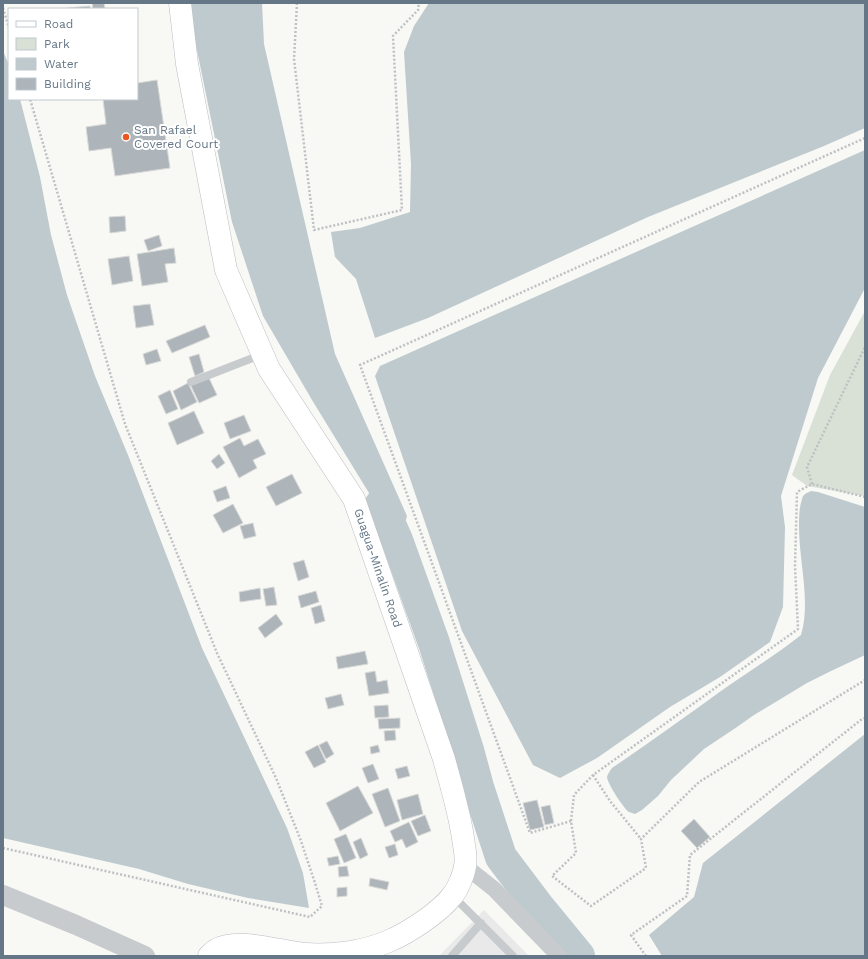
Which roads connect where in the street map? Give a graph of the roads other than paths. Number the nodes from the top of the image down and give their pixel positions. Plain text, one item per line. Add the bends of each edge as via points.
1 (180, 3) edge
2 (262, 354) junction
3 (191, 382) dead end
4 (465, 866) junction
5 (3, 895) edge
6 (453, 896) junction
7 (481, 923) junction
8 (145, 956) edge
9 (209, 956) edge
10 (452, 956) edge
11 (513, 956) edge
12 (559, 956) edge

1 - 2 main road, Guagua-Minalin Road via 187,64 226,270
2 - 3 lane
2 - 4 main road, Guagua-Minalin Road via 269,369 354,499 444,759 462,830
4 - 6 main road, Guagua-Minalin Road
4 - 12 street via 494,889
5 - 8 street
6 - 7 lane
6 - 9 main road, Guagua-Minalin Road via 415,927 389,941 362,949 338,954 305,954 248,945 225,947
7 - 10 lane
7 - 11 lane

